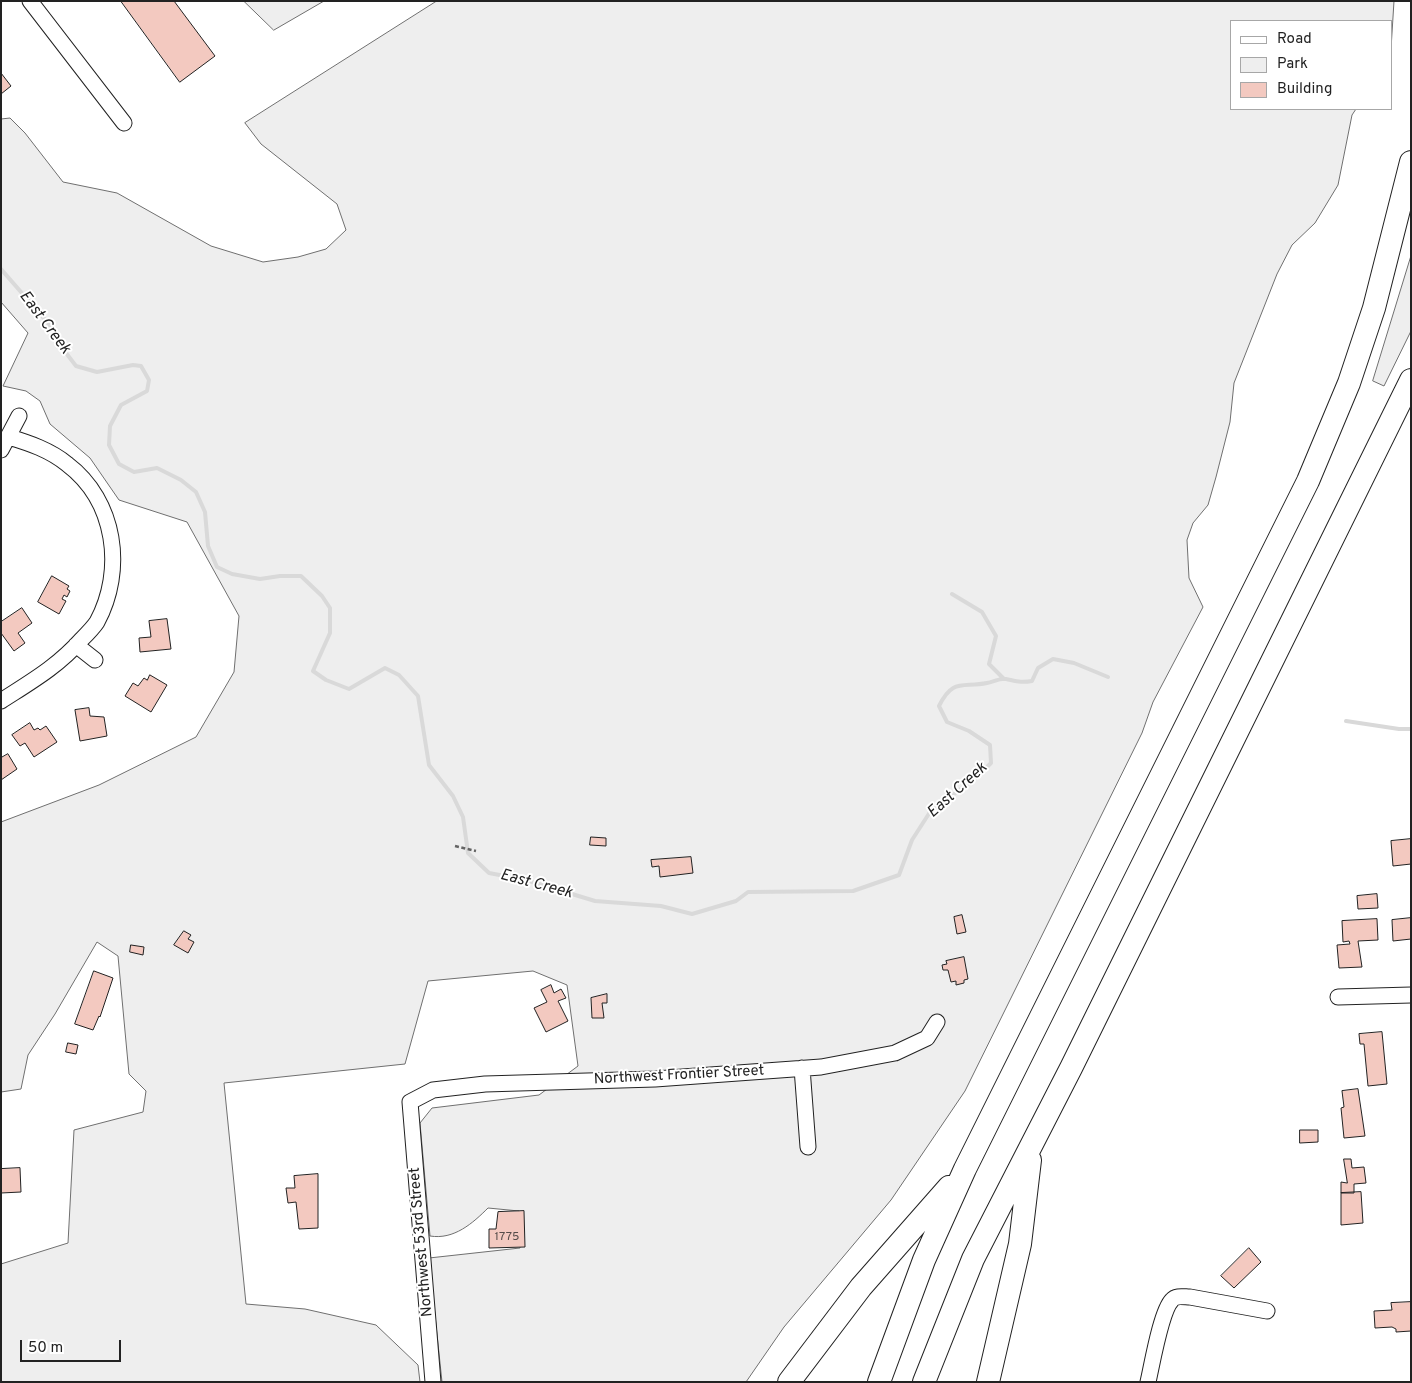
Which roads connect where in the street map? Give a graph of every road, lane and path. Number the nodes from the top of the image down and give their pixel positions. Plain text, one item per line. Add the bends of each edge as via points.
1 (30, 1) edge
2 (124, 123) dead end
3 (1411, 162) edge
4 (1411, 380) edge
5 (19, 416) dead end
6 (9, 436) junction
7 (1, 450) edge
8 (76, 646) junction
9 (95, 660) dead end
10 (1, 702) edge
11 (455, 846) dead end
12 (476, 851) dead end
13 (1411, 995) edge
14 (1338, 997) dead end
15 (936, 1022) dead end
16 (802, 1068) junction
17 (410, 1102) joint
18 (1032, 1144) junction
19 (808, 1147) dead end
20 (965, 1169) junction
21 (1267, 1311) dead end
22 (433, 1382) edge
23 (789, 1382) edge
24 (879, 1382) edge
25 (924, 1382) edge
26 (988, 1382) edge
27 (1148, 1382) edge

1 - 2 street
3 - 20 highway via 1374,308 1350,383 1308,481
4 - 18 highway
5 - 6 street
6 - 7 street
6 - 8 street via 42,448 68,464 87,483 104,511 114,565 108,594 96,623
8 - 9 street
8 - 10 street via 60,663
11 - 12 path
13 - 14 street
15 - 16 street, Northwest Frontier Street via 927,1038 895,1053
16 - 17 street, Northwest Frontier Street via 655,1079 485,1084 433,1090
16 - 19 street
17 - 22 street, Northwest 53rd Street
18 - 25 highway via 973,1259
18 - 26 highway via 1020,1244
20 - 23 highway via 862,1286
20 - 24 highway via 924,1260
21 - 27 street via 1190,1297 1172,1299 1163,1319

